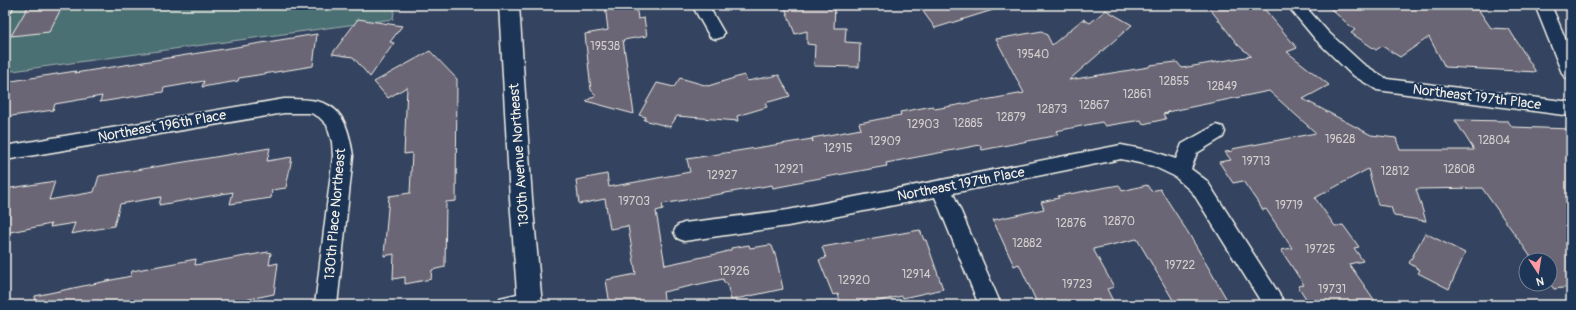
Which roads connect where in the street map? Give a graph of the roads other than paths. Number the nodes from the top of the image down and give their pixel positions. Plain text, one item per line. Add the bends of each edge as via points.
1 (510, 5) edge
2 (700, 5) edge
3 (1295, 5) edge
4 (1543, 5) edge
5 (716, 33) dead end
6 (1571, 73) edge
7 (319, 108) joint
8 (1571, 109) edge
9 (1216, 132) dead end
10 (5, 153) edge
11 (1181, 171) junction
12 (941, 188) junction
13 (684, 232) dead end
14 (530, 303) edge
15 (326, 305) edge
16 (508, 305) edge
17 (990, 305) edge
18 (1275, 305) edge

1 - 14 street, 130th Avenue Northeast via 521,199
2 - 5 street
3 - 8 street, Northeast 197th Place via 1357,70 1384,85
4 - 6 street
7 - 10 street, Northeast 196th Place via 284,106
7 - 15 street, 130th Place Northeast via 334,119 340,134 343,156
9 - 11 street via 1189,149
11 - 12 street, Northeast 197th Place via 1166,162 1121,152
11 - 18 street, Northeast 197th Place via 1200,186
12 - 13 street, Northeast 197th Place via 788,218
12 - 17 street
14 - 16 street

